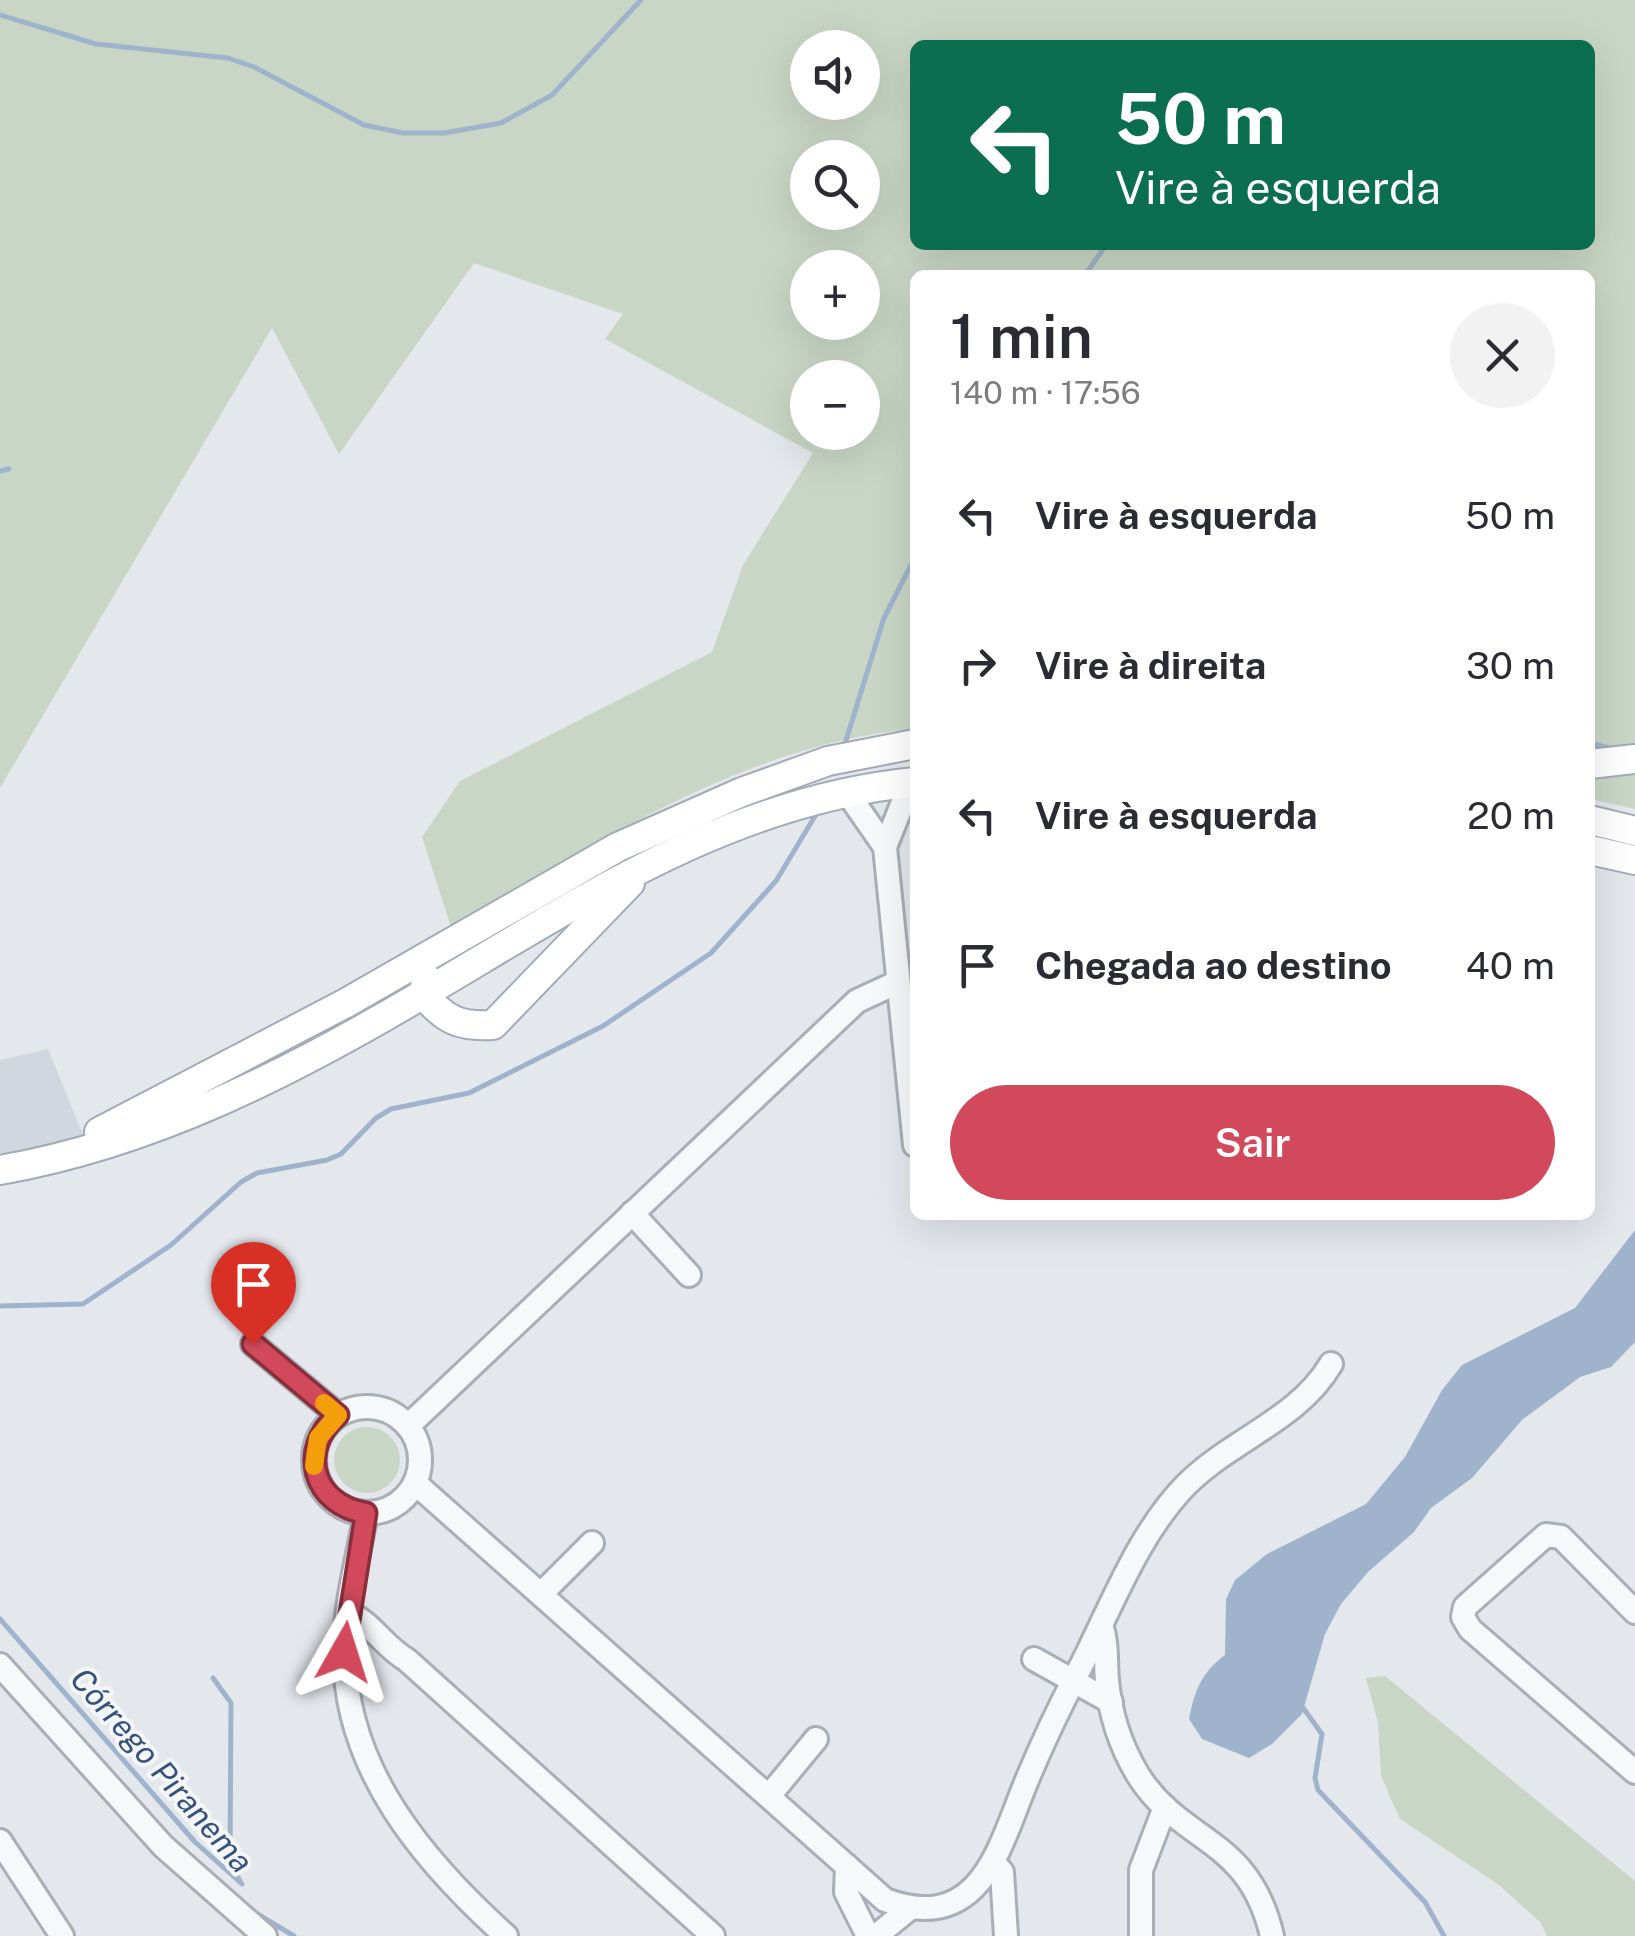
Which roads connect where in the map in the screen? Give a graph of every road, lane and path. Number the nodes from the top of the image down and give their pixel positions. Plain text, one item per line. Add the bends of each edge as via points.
1 (910, 745) edge
2 (1635, 759) edge
3 (1595, 763) edge
4 (910, 782) edge
5 (910, 789) edge
6 (846, 791) junction
7 (1595, 821) edge
8 (1635, 831) edge
9 (885, 847) junction
10 (1595, 850) edge
11 (1635, 857) edge
12 (652, 860) junction
13 (517, 905) junction
14 (896, 983) junction
15 (424, 994) junction
16 (910, 1102) edge
17 (30, 1164) junction
18 (0, 1170) edge
19 (632, 1213) junction
20 (689, 1275) dead end
21 (253, 1344) dead end
22 (1332, 1364) dead end
23 (338, 1415) junction
24 (408, 1426) junction
25 (415, 1483) junction
26 (366, 1513) junction
27 (592, 1543) dead end
28 (542, 1594) junction
29 (348, 1612) junction
30 (1635, 1612) edge
31 (1102, 1628) junction
32 (384, 1646) junction
33 (1034, 1659) dead end
34 (0, 1666) edge
35 (345, 1672) junction
36 (1073, 1681) junction
37 (1111, 1702) junction
38 (816, 1739) dead end
39 (1635, 1772) edge
40 (769, 1796) junction
41 (1166, 1808) junction
42 (0, 1841) edge
43 (995, 1864) junction
44 (847, 1866) junction
45 (961, 1902) junction
46 (909, 1909) junction
47 (1004, 1931) edge
48 (62, 1936) edge
49 (265, 1936) edge
50 (506, 1936) edge
51 (713, 1936) edge
52 (868, 1936) edge
53 (876, 1936) edge
54 (1140, 1936) edge
55 (1272, 1936) edge

1 - 13 main road via 828,761 742,792 618,847
2 - 3 main road
4 - 6 main road
5 - 9 street
6 - 9 street
6 - 12 main road via 754,817
7 - 8 main road
9 - 14 street
10 - 11 main road
12 - 15 main road
12 - 15 main road via 493,1025 445,1020
13 - 15 main road via 425,980
13 - 17 main road via 180,1093
14 - 16 street
14 - 19 street via 857,1001
15 - 17 main road via 170,1125
17 - 18 main road
19 - 20 street
19 - 24 street
21 - 23 street
22 - 31 street via 1298,1405 1228,1450 1173,1499
23 - 24 street via 382,1409
23 - 26 street via 318,1438 318,1482 338,1504
24 - 25 street via 420,1453
25 - 26 street via 396,1505
25 - 28 street
26 - 29 street
27 - 28 street
28 - 40 street
29 - 32 street via 379,1632
29 - 35 street
30 - 39 street via 1562,1536 1546,1535 1464,1607 1463,1618
31 - 36 street
31 - 37 street
32 - 35 street
32 - 51 street
33 - 36 street
34 - 49 street via 164,1846
35 - 50 street via 361,1745 391,1806 437,1869
36 - 37 street
36 - 43 street
37 - 41 street via 1131,1763
38 - 40 street
40 - 44 street
41 - 54 street via 1141,1870
41 - 55 street via 1233,1859 1257,1893
42 - 48 street
43 - 45 street
43 - 47 street via 1002,1872
44 - 46 street via 885,1900
44 - 52 street via 846,1892
45 - 46 street
45 - 47 street
46 - 53 street

